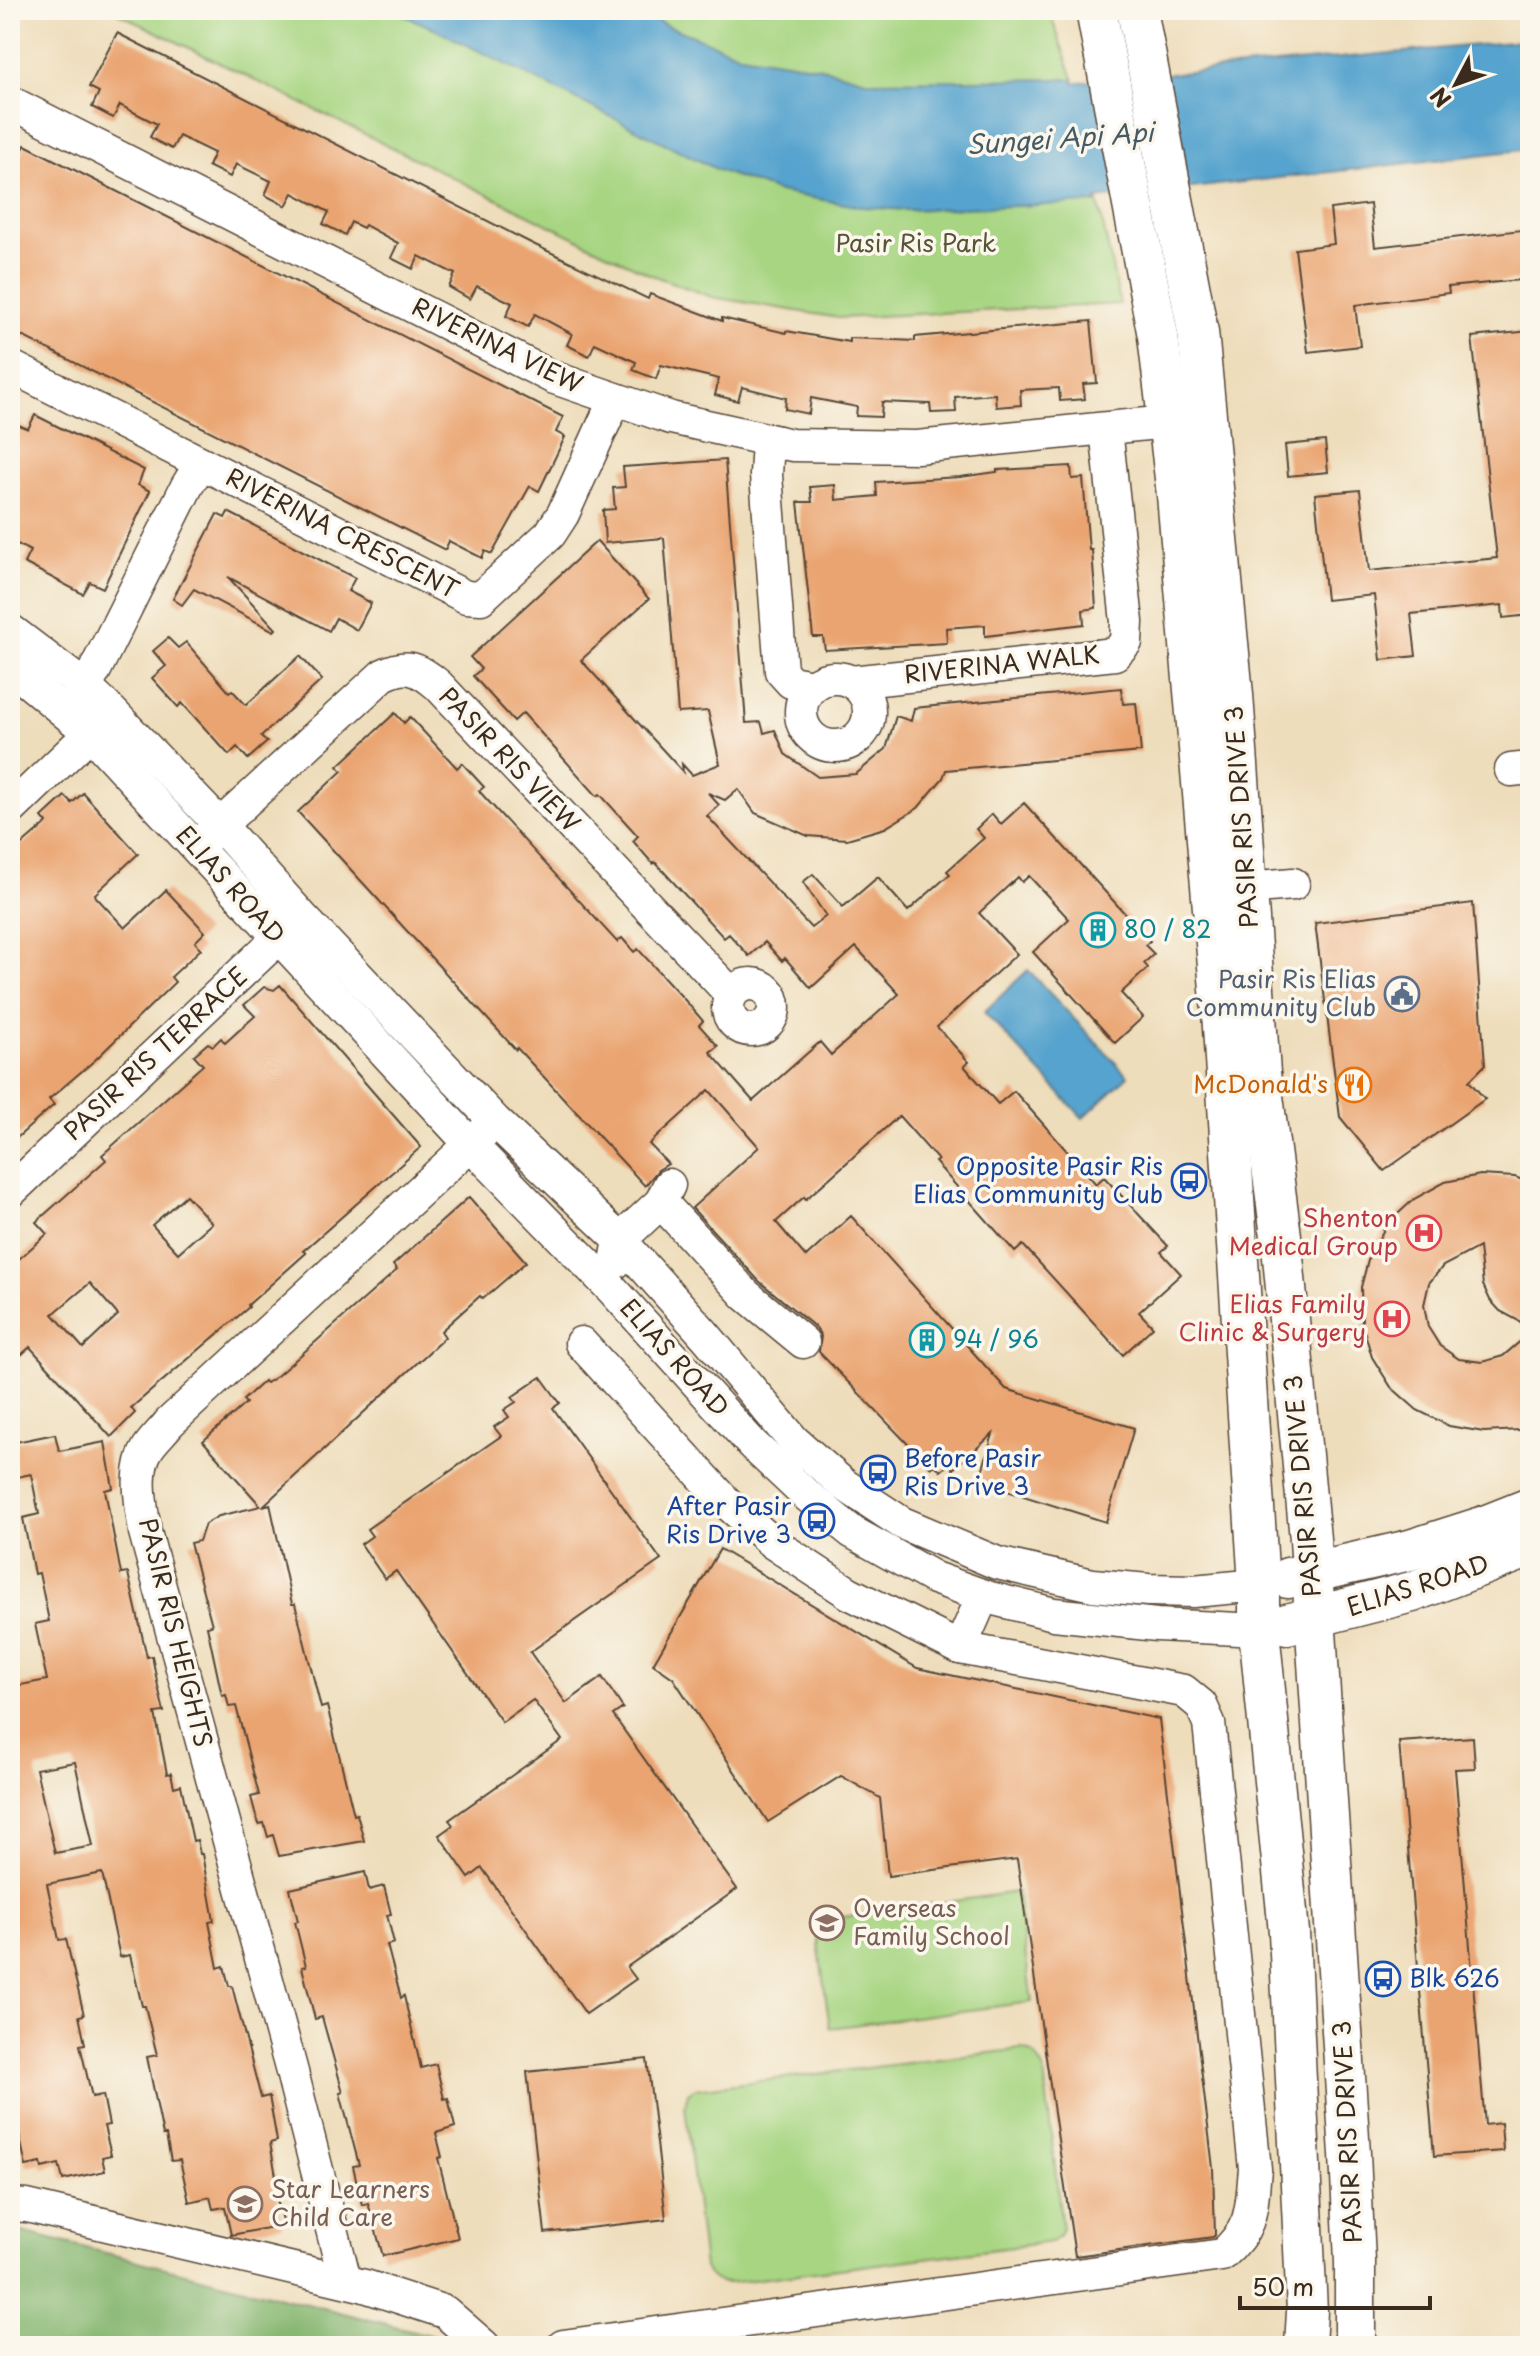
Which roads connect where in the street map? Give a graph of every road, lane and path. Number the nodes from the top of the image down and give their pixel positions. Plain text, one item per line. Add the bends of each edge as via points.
1 (1096, 10) edge
2 (1137, 10) edge
3 (10, 102) edge
4 (10, 366) edge
5 (615, 399) junction
6 (1167, 422) junction
7 (1106, 429) junction
8 (768, 441) junction
9 (201, 463) junction
10 (10, 630) edge
11 (10, 667) edge
12 (851, 682) junction
13 (812, 686) junction
14 (89, 711) junction
15 (10, 810) edge
16 (221, 826) junction
17 (196, 847) junction
18 (1293, 884) dead end
19 (1247, 888) junction
20 (290, 927) junction
21 (731, 994) dead end
22 (495, 1121) junction
23 (471, 1145) junction
24 (10, 1192) edge
25 (620, 1240) junction
26 (566, 1242) junction
27 (612, 1289) junction
28 (803, 1342) dead end
29 (581, 1343) dead end
30 (1530, 1508) edge
31 (1530, 1547) edge
32 (1312, 1571) junction
33 (1259, 1585) junction
34 (983, 1596) junction
35 (1313, 1619) junction
36 (1259, 1630) junction
37 (960, 1648) junction
38 (10, 2205) edge
39 (345, 2280) junction
40 (484, 2346) edge
41 (563, 2346) edge
42 (1305, 2346) edge
43 (1355, 2346) edge

1 - 6 main road, PASIR RIS DRIVE 3 via 1158,336
2 - 19 main road, PASIR RIS DRIVE 3 via 1198,332
3 - 5 street, RIVERINA VIEW via 552,377
4 - 9 street, RIVERINA CRESCENT
5 - 8 street, RIVERINA VIEW
5 - 9 street, RIVERINA CRESCENT via 550,534 481,598 466,597
6 - 7 street, RIVERINA VIEW
6 - 33 main road, PASIR RIS DRIVE 3 via 1210,847
7 - 8 street, RIVERINA VIEW via 917,447
7 - 12 street, RIVERINA WALK via 1127,622 1126,642 1115,654
8 - 13 street via 781,671 791,682
9 - 14 street, RIVERINA CRESCENT
10 - 14 street, ELIAS ROAD
11 - 14 street, ELIAS ROAD
12 - 13 street, RIVERINA WALK via 829,679
12 - 13 street via 866,700 868,720 863,732 844,745 819,743 802,722 803,700
14 - 15 street, RIVERINA CRESCENT
14 - 16 street, ELIAS ROAD
14 - 17 street, ELIAS ROAD
16 - 17 street, PASIR RIS VIEW
16 - 20 street, ELIAS ROAD
16 - 21 street, PASIR RIS VIEW via 383,675 396,668 422,671
17 - 20 street, ELIAS ROAD
18 - 19 street
19 - 32 main road, PASIR RIS DRIVE 3 via 1260,1073
20 - 22 street, ELIAS ROAD
20 - 23 street, ELIAS ROAD
20 - 24 street, PASIR RIS TERRACE
22 - 23 street, PASIR RIS HEIGHTS
22 - 25 street, ELIAS ROAD
23 - 26 street, ELIAS ROAD
23 - 39 street, PASIR RIS HEIGHTS via 169,1423 141,1465 145,1532
25 - 26 street
25 - 27 street
25 - 28 street via 665,1194 746,1295
25 - 33 street, ELIAS ROAD via 794,1441 843,1484 902,1523 997,1563 1093,1585 1193,1591
26 - 27 street, ELIAS ROAD
27 - 34 street, ELIAS ROAD via 753,1445 804,1493 852,1532 934,1578
29 - 37 street via 726,1502 773,1543 849,1593
30 - 32 main road, ELIAS ROAD via 1410,1550
31 - 35 main road, ELIAS ROAD via 1412,1592
32 - 33 main road, ELIAS ROAD
32 - 35 main road, PASIR RIS DRIVE 3
33 - 36 main road, PASIR RIS DRIVE 3
34 - 36 street, ELIAS ROAD via 1054,1614
34 - 37 street
35 - 36 main road, ELIAS ROAD
35 - 43 main road, PASIR RIS DRIVE 3 via 1347,2109
36 - 42 main road, PASIR RIS DRIVE 3 via 1289,1932
37 - 41 street via 1184,1691 1201,1705 1209,1723 1255,2169 1250,2221 1222,2255
38 - 39 street
39 - 40 street via 445,2312

